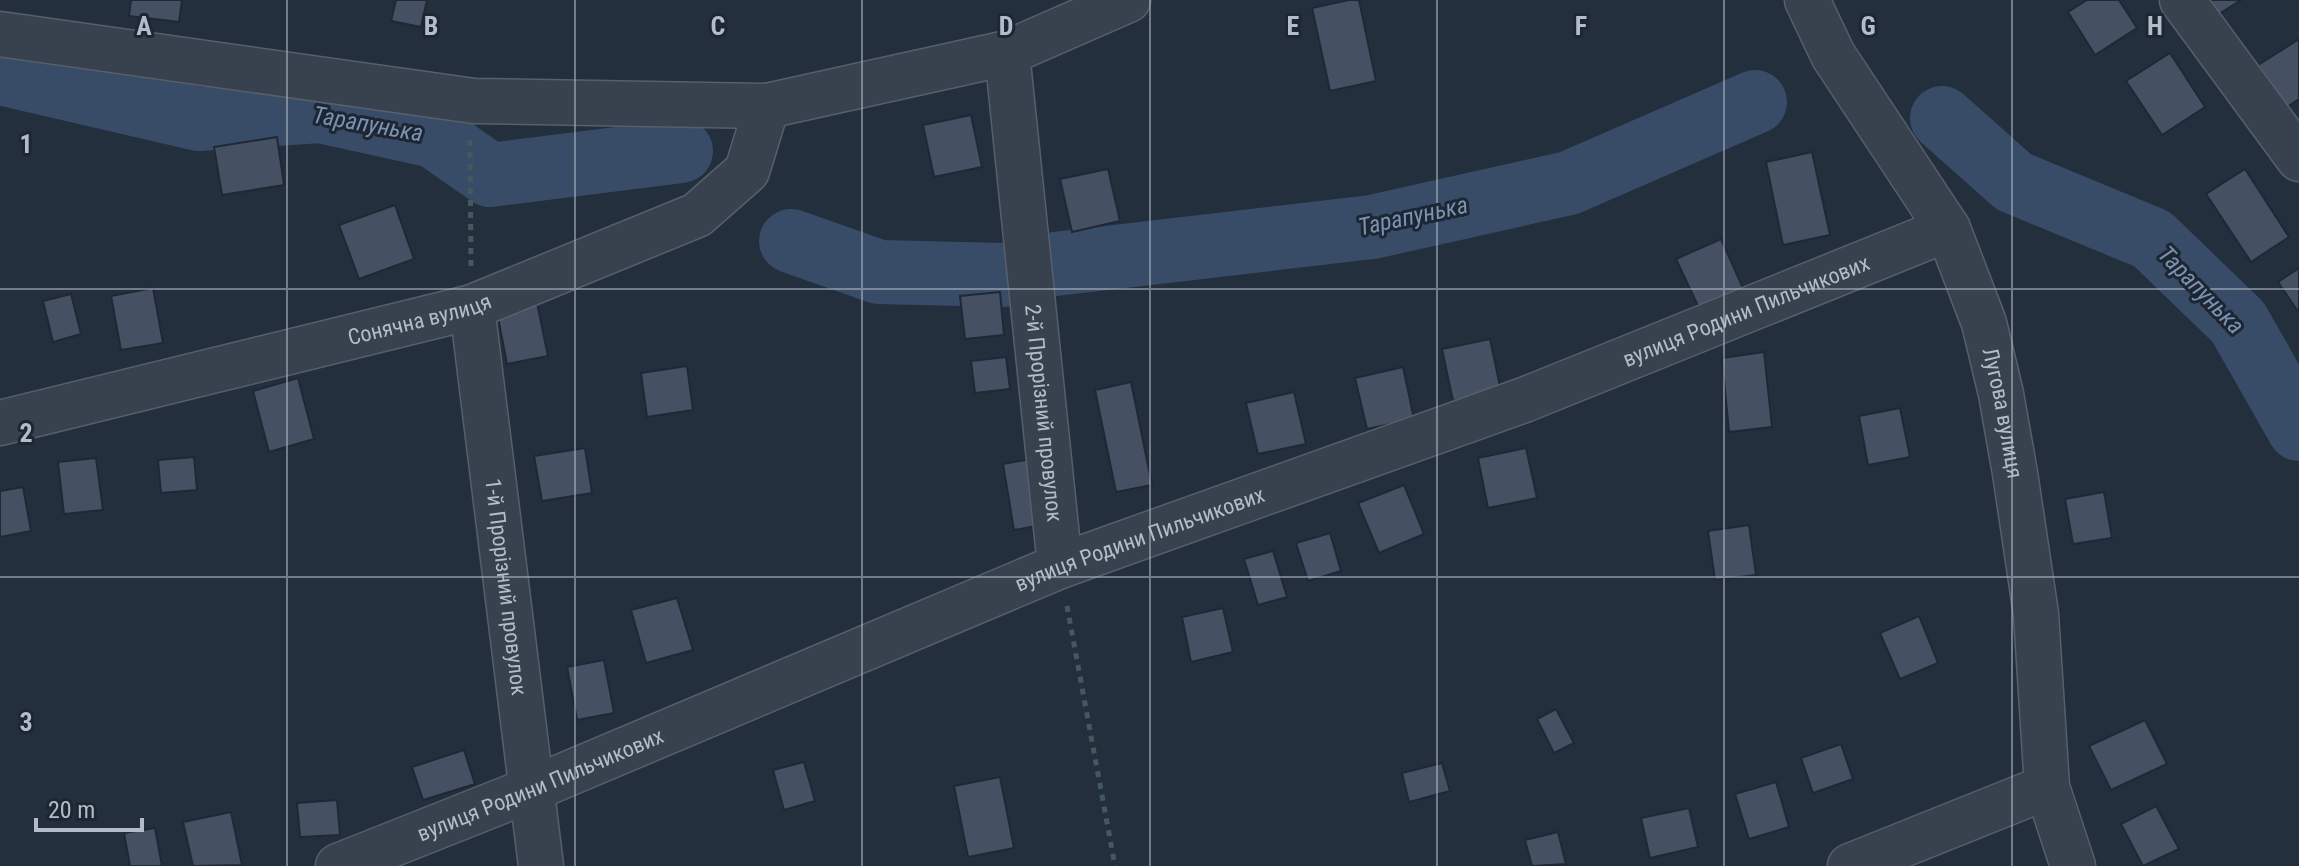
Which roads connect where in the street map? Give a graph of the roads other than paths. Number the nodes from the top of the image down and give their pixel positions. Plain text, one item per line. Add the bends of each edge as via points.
1 (1128, 0) edge
2 (1807, 0) edge
3 (2182, 0) edge
4 (0, 34) edge
5 (1007, 53) junction
6 (767, 106) junction
7 (2299, 159) edge
8 (1948, 229) junction
9 (472, 307) junction
10 (0, 423) edge
11 (1060, 566) junction
12 (2047, 787) junction
13 (532, 789) junction
14 (338, 866) edge
15 (541, 866) edge
16 (1850, 866) edge
17 (2073, 866) edge

1 - 5 street
2 - 8 street, Лугова вулиця via 1833,55
3 - 7 street
4 - 6 street via 474,101
5 - 6 street
5 - 11 street, 2-й Прорізний провулок
6 - 9 street, Сонячна вулиця via 747,171 697,215
8 - 11 street, вулиця Родини Пильчикових via 1524,400
8 - 12 street, Лугова вулиця via 1984,323 2001,394 2036,614
9 - 10 street, Сонячна вулиця
9 - 13 street, 1-й Прорізний провулок
11 - 13 street, вулиця Родини Пильчикових
12 - 16 street
12 - 17 street, Лугова вулиця
13 - 14 street, вулиця Родини Пильчикових
13 - 15 street, 1-й Прорізний провулок

